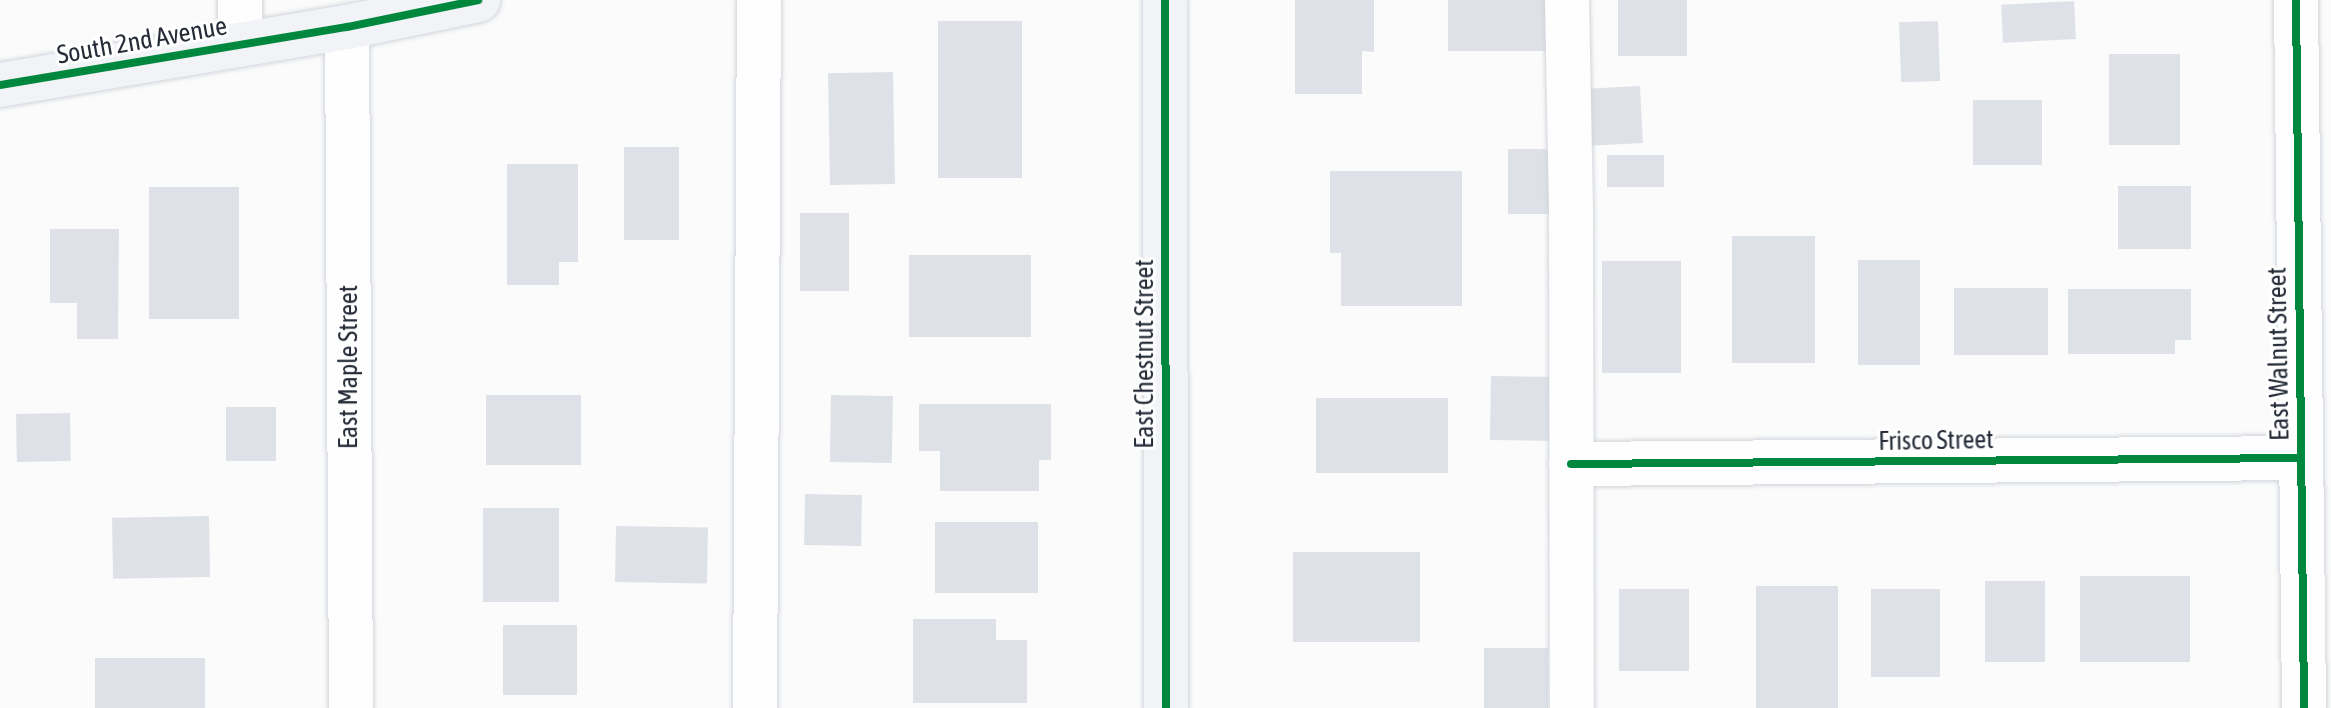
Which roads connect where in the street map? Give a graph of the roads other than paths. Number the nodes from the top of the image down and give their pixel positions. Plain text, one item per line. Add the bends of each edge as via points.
1 (240, 0) edge
2 (478, 0) edge
3 (759, 0) edge
4 (1165, 0) edge
5 (1567, 0) edge
6 (2296, 0) edge
7 (347, 27) junction
8 (240, 44) junction
9 (0, 85) edge
10 (2301, 458) junction
11 (1571, 464) junction
12 (351, 708) edge
13 (755, 708) edge
14 (1166, 708) edge
15 (1572, 708) edge
16 (2304, 708) edge

1 - 8 street
2 - 7 main road, South 2nd Avenue
3 - 13 street
4 - 14 main road, East Chestnut Street
5 - 11 street
6 - 10 street, East Walnut Street
7 - 8 main road, South 2nd Avenue
7 - 12 street, East Maple Street
8 - 9 main road, South 2nd Avenue
10 - 11 street, Frisco Street
10 - 16 street, East Walnut Street
11 - 15 street

